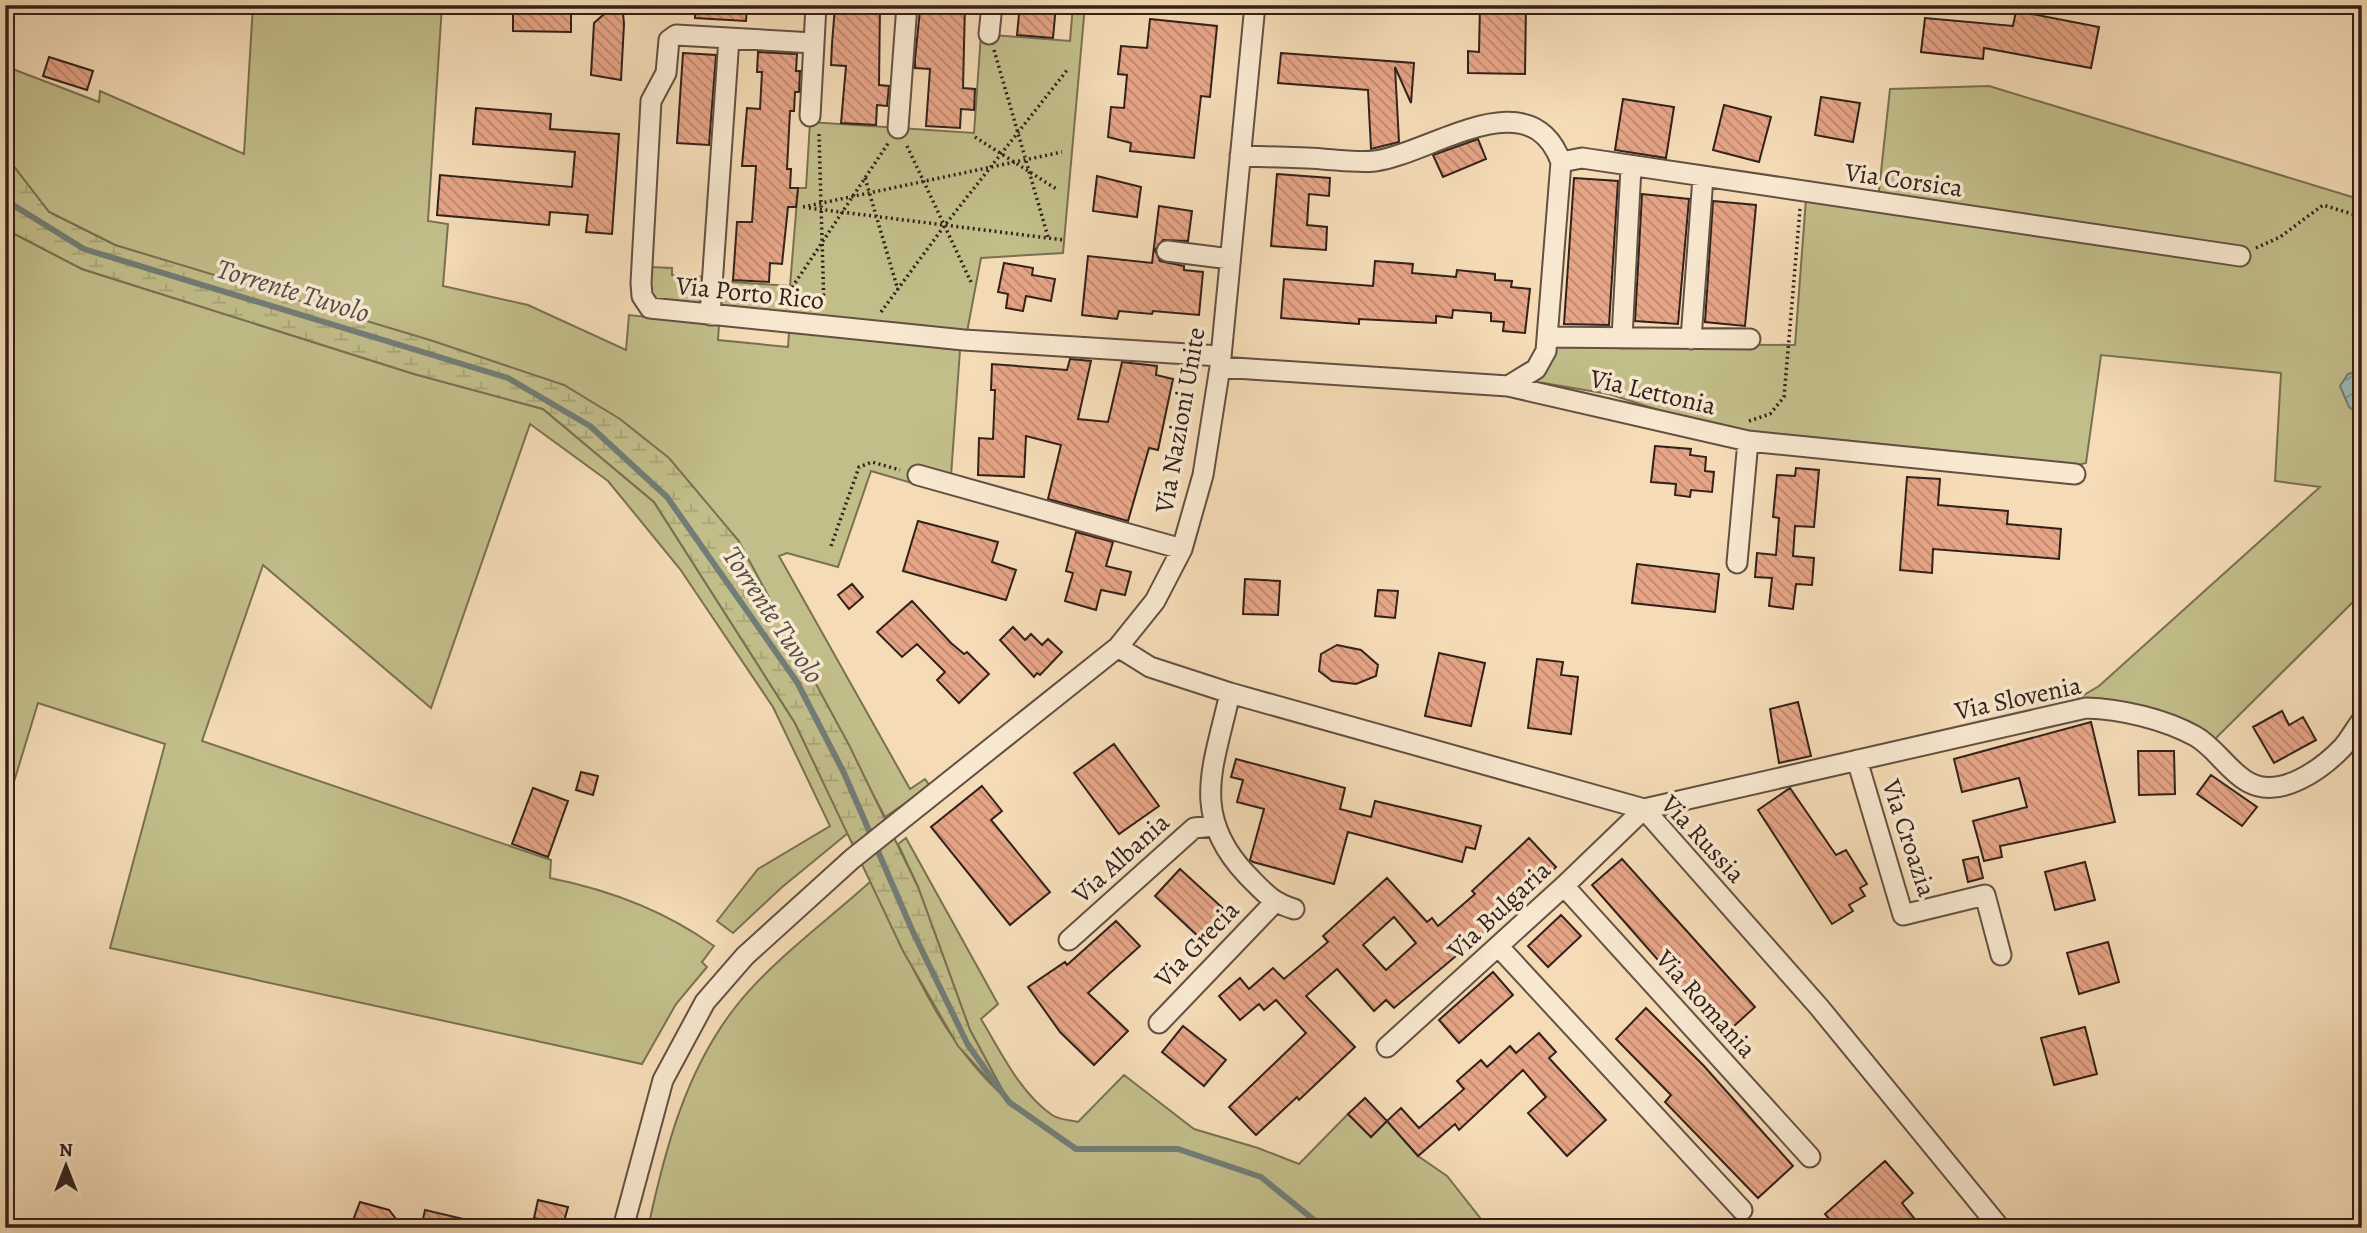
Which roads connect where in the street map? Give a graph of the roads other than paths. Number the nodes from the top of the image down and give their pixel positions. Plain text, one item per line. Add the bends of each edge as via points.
1 (816, 5) edge
2 (907, 5) edge
3 (992, 5) edge
4 (1255, 5) edge
5 (989, 34) road end
6 (729, 38) junction
7 (814, 43) junction
8 (814, 119) road end
9 (898, 128) road end
10 (1240, 156) junction
11 (1561, 162) junction
12 (1632, 167) junction
13 (1703, 177) junction
14 (1167, 251) dead end
15 (2240, 256) road end
16 (1230, 259) junction
17 (710, 315) junction
18 (1548, 337) junction
19 (1622, 338) junction
20 (1691, 339) junction
21 (1750, 340) dead end
22 (1220, 362) junction
23 (1508, 386) junction
24 (1745, 432) junction
25 (2075, 474) dead end
26 (918, 475) road end
27 (1182, 549) junction
28 (1737, 563) dead end
29 (1118, 647) junction
30 (1230, 693) junction
31 (2359, 730) edge
32 (1857, 760) junction
33 (1644, 808) junction
34 (1213, 826) junction
35 (1564, 886) junction
36 (1274, 903) junction
37 (1294, 909) dead end
38 (1069, 940) dead end
39 (1499, 946) junction
40 (2001, 955) dead end
41 (1159, 1023) dead end
42 (1387, 1047) dead end
43 (1810, 1157) dead end
44 (1742, 1210) dead end
45 (623, 1228) edge
46 (2000, 1228) edge

1 - 7 street
2 - 9 street
3 - 5 street
4 - 10 street, Via Nazioni Unite
6 - 7 street, Via Porto Rico
6 - 17 street
6 - 17 street, Via Porto Rico via 670,37 666,73 651,101 642,296 650,308
7 - 8 street
10 - 11 street via 1371,162 1400,157 1458,131 1496,122 1541,133 1555,145
10 - 16 street, Via Nazioni Unite
11 - 12 street, Via Corsica via 1582,158
11 - 18 street
12 - 13 street, Via Corsica
12 - 19 street
13 - 15 street, Via Corsica
13 - 20 street
14 - 16 street
16 - 22 street, Via Nazioni Unite
17 - 22 street, Via Porto Rico
18 - 19 street
18 - 23 street via 1536,369
19 - 20 street
20 - 21 street
22 - 23 street, Via Lettonia
22 - 27 street, Via Nazioni Unite via 1203,475
23 - 24 street, Via Lettonia
24 - 25 street, Via Lettonia
24 - 28 street
26 - 27 street
27 - 29 street, Via Nazioni Unite via 1155,601
29 - 30 street, Via Russia via 1150,667
29 - 45 street, Via Nazioni Unite via 852,859 745,956 705,1002 663,1080
30 - 33 street, Via Russia
30 - 34 street via 1210,788
31 - 32 street, Via Slovenia via 2310,774 2274,788 2249,782 2196,736 2107,709 2085,708
32 - 33 street, Via Slovenia
32 - 40 street, Via Croazia via 1903,915 1985,895
33 - 35 street, Via Bulgaria
33 - 46 street, Via Russia via 1819,1007
34 - 36 street via 1227,853
34 - 38 street, Via Albania via 1194,828
35 - 39 street, Via Bulgaria
35 - 43 street, Via Romania
36 - 37 street
36 - 41 street, Via Grecia
39 - 42 street, Via Bulgaria
39 - 44 street

